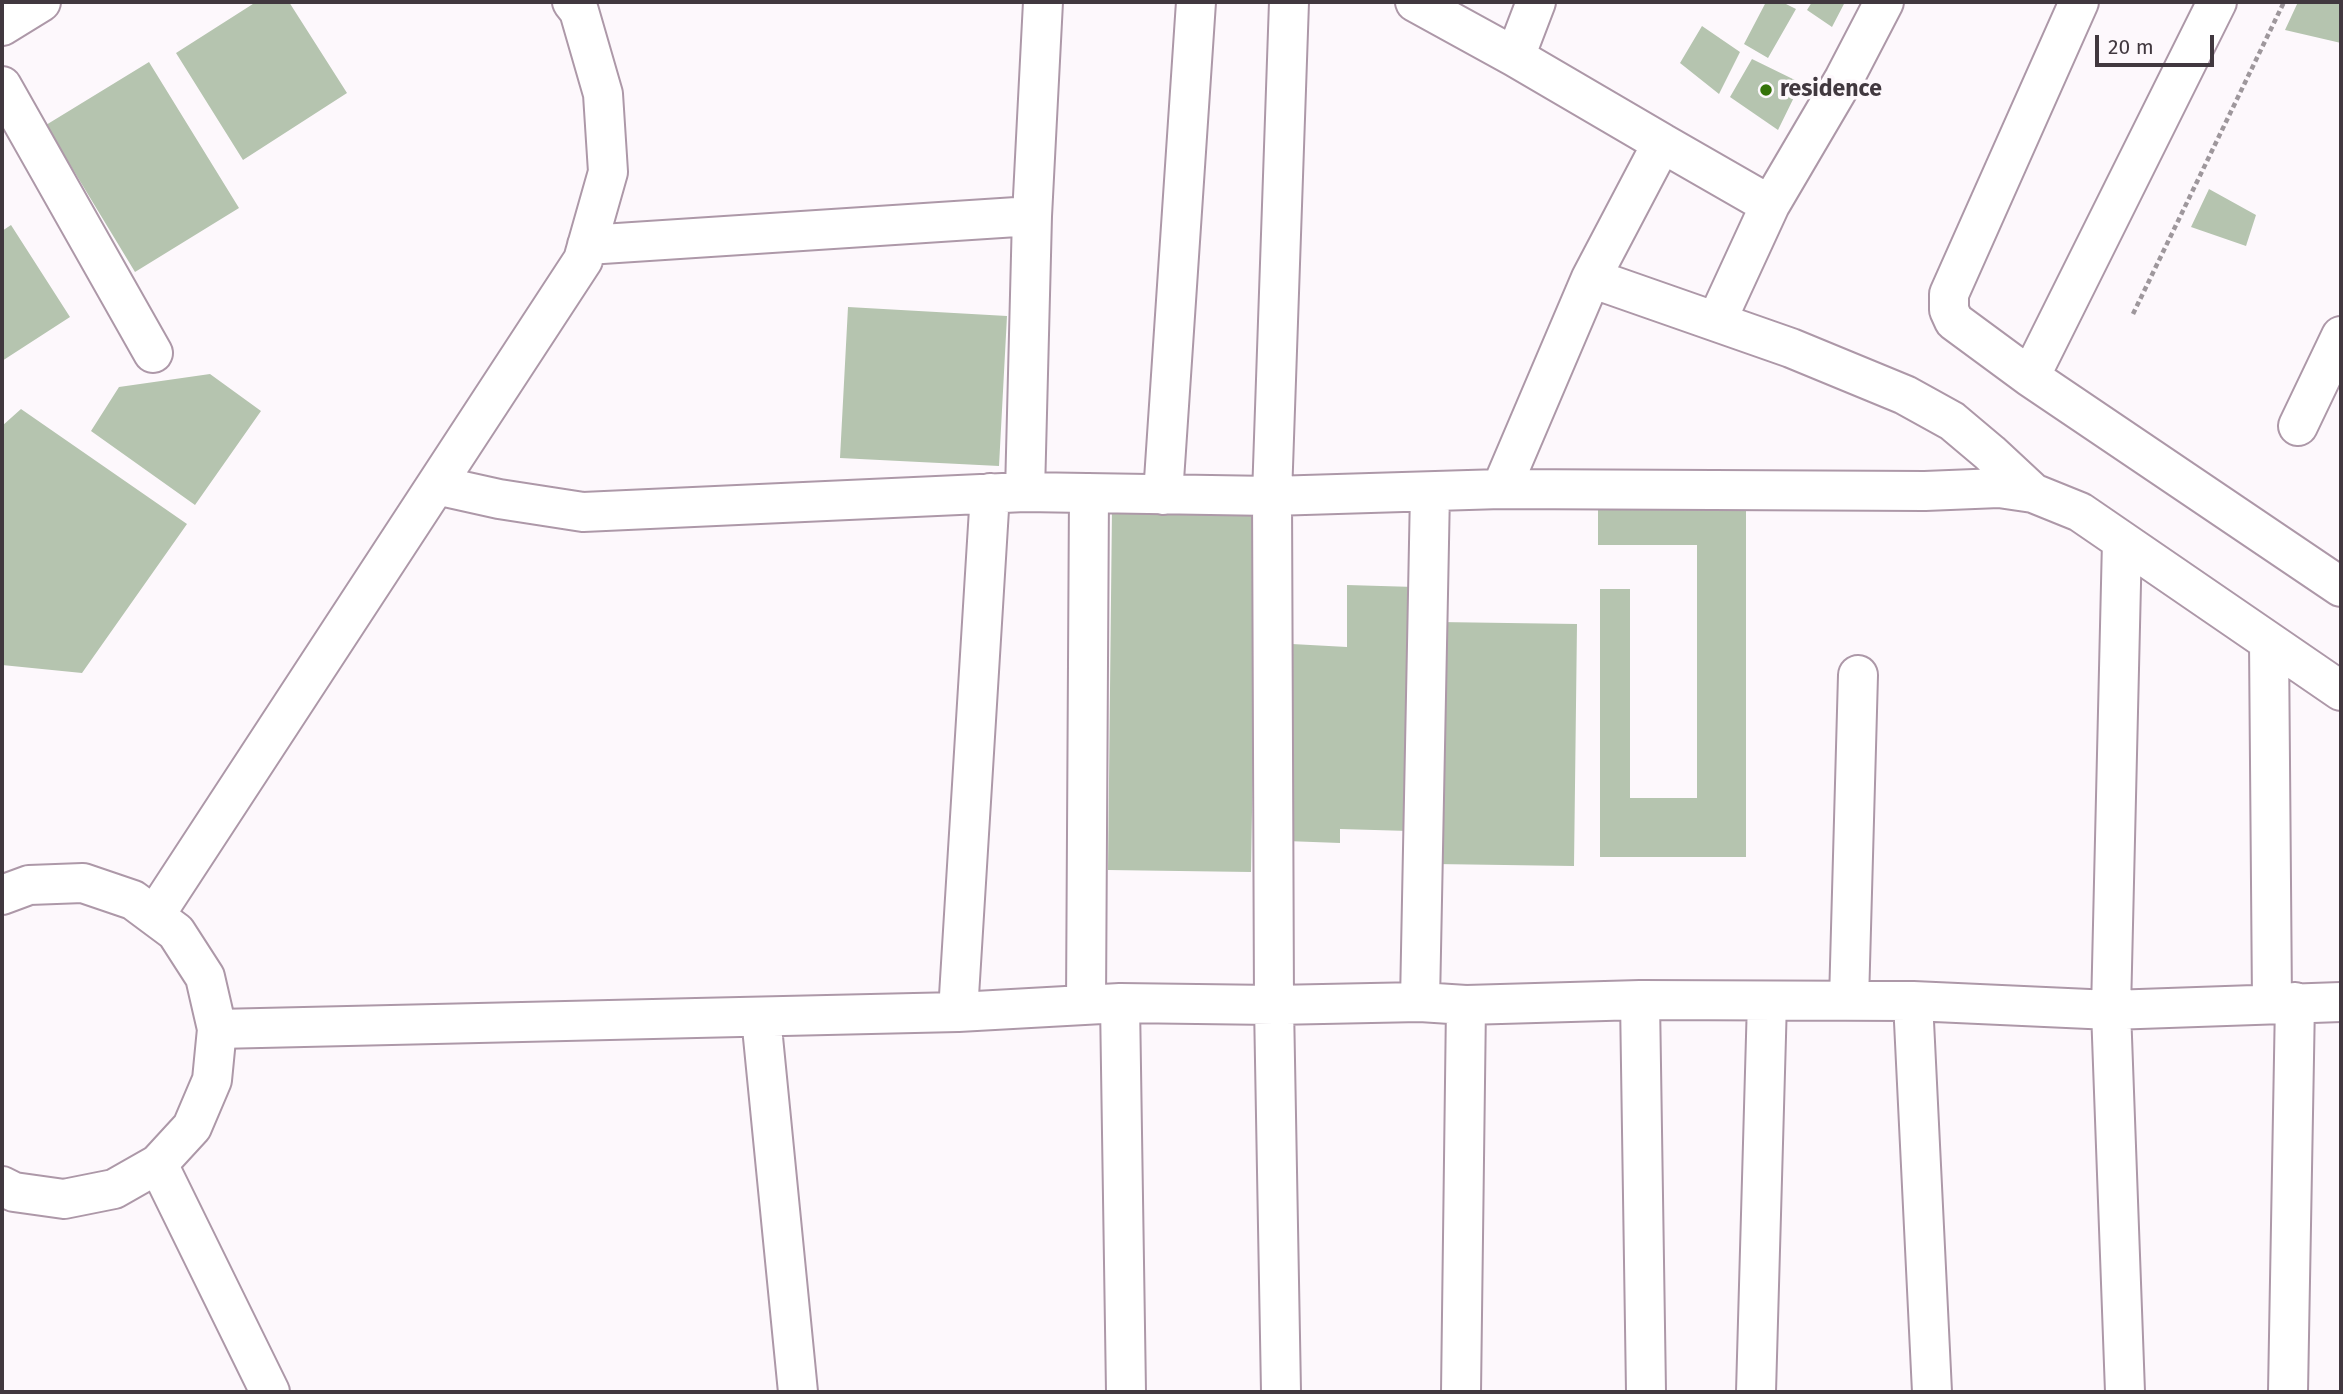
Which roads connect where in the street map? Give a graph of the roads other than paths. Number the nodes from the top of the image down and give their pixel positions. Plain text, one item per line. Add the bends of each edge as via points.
1 (572, 2) edge
2 (1043, 2) edge
3 (1196, 2) edge
4 (1289, 2) edge
5 (1415, 2) edge
6 (1536, 2) edge
7 (1884, 2) edge
8 (2079, 2) edge
9 (2217, 2) edge
10 (1516, 57) junction
11 (2, 86) edge
12 (1662, 143) junction
13 (1770, 205) junction
14 (1032, 216) junction
15 (587, 245) junction
16 (1591, 278) junction
17 (1717, 320) junction
18 (2341, 336) edge
19 (153, 353) dead end
20 (2030, 377) junction
21 (2298, 426) dead end
22 (436, 485) junction
23 (1501, 489) junction
24 (1430, 492) junction
25 (1008, 493) junction
26 (1088, 493) junction
27 (2032, 493) junction
28 (1163, 495) junction
29 (1272, 496) junction
30 (2122, 541) junction
31 (2341, 587) edge
32 (2269, 642) junction
33 (1858, 675) dead end
34 (2339, 683) edge
35 (2, 895) edge
36 (155, 915) junction
37 (1640, 1000) junction
38 (1767, 1001) junction
39 (1849, 1001) junction
40 (1913, 1001) junction
41 (1420, 1002) junction
42 (2341, 1002) edge
43 (1103, 1003) junction
44 (2284, 1003) junction
45 (1274, 1005) junction
46 (1466, 1005) junction
47 (2111, 1010) junction
48 (958, 1012) junction
49 (761, 1017) junction
50 (217, 1029) junction
51 (158, 1164) junction
52 (2, 1186) edge
53 (270, 1392) edge
54 (798, 1392) edge
55 (1126, 1392) edge
56 (1281, 1392) edge
57 (1461, 1392) edge
58 (1646, 1392) edge
59 (1756, 1392) edge
60 (1932, 1392) edge
61 (2125, 1392) edge
62 (2288, 1392) edge

1 - 15 street via 579,11 603,94 608,172
2 - 14 street
3 - 28 street
4 - 29 street
5 - 10 street
6 - 10 street
7 - 13 street
8 - 20 street via 1949,294 1954,321
9 - 20 street
10 - 12 street
11 - 19 street
12 - 13 street
12 - 16 street
13 - 17 street
14 - 15 street
14 - 25 street
15 - 22 street via 583,260
16 - 17 street
16 - 23 street
17 - 27 street via 1905,395 1952,421
18 - 21 street
20 - 31 street
22 - 25 street via 583,512
22 - 36 street
23 - 24 street
23 - 27 street via 1999,488
24 - 29 street
24 - 41 street
25 - 26 street
25 - 48 street
26 - 28 street
26 - 43 street
27 - 30 street via 2080,512
28 - 29 street
29 - 45 street
30 - 32 street
30 - 47 street
32 - 34 street
32 - 44 street
33 - 39 street
35 - 36 street via 29,885 83,883 133,900
36 - 50 street via 176,932 205,977
37 - 38 street
37 - 46 street
37 - 58 street
38 - 39 street
38 - 59 street
39 - 40 street
40 - 47 street
40 - 60 street
41 - 45 street
41 - 46 street
42 - 44 street
43 - 45 street
43 - 48 street
43 - 55 street
44 - 47 street
44 - 62 street
45 - 56 street
46 - 57 street
47 - 61 street
48 - 49 street
49 - 50 street
49 - 54 street
50 - 51 street via 212,1080 192,1126
51 - 52 street via 114,1189 64,1199
51 - 53 street

